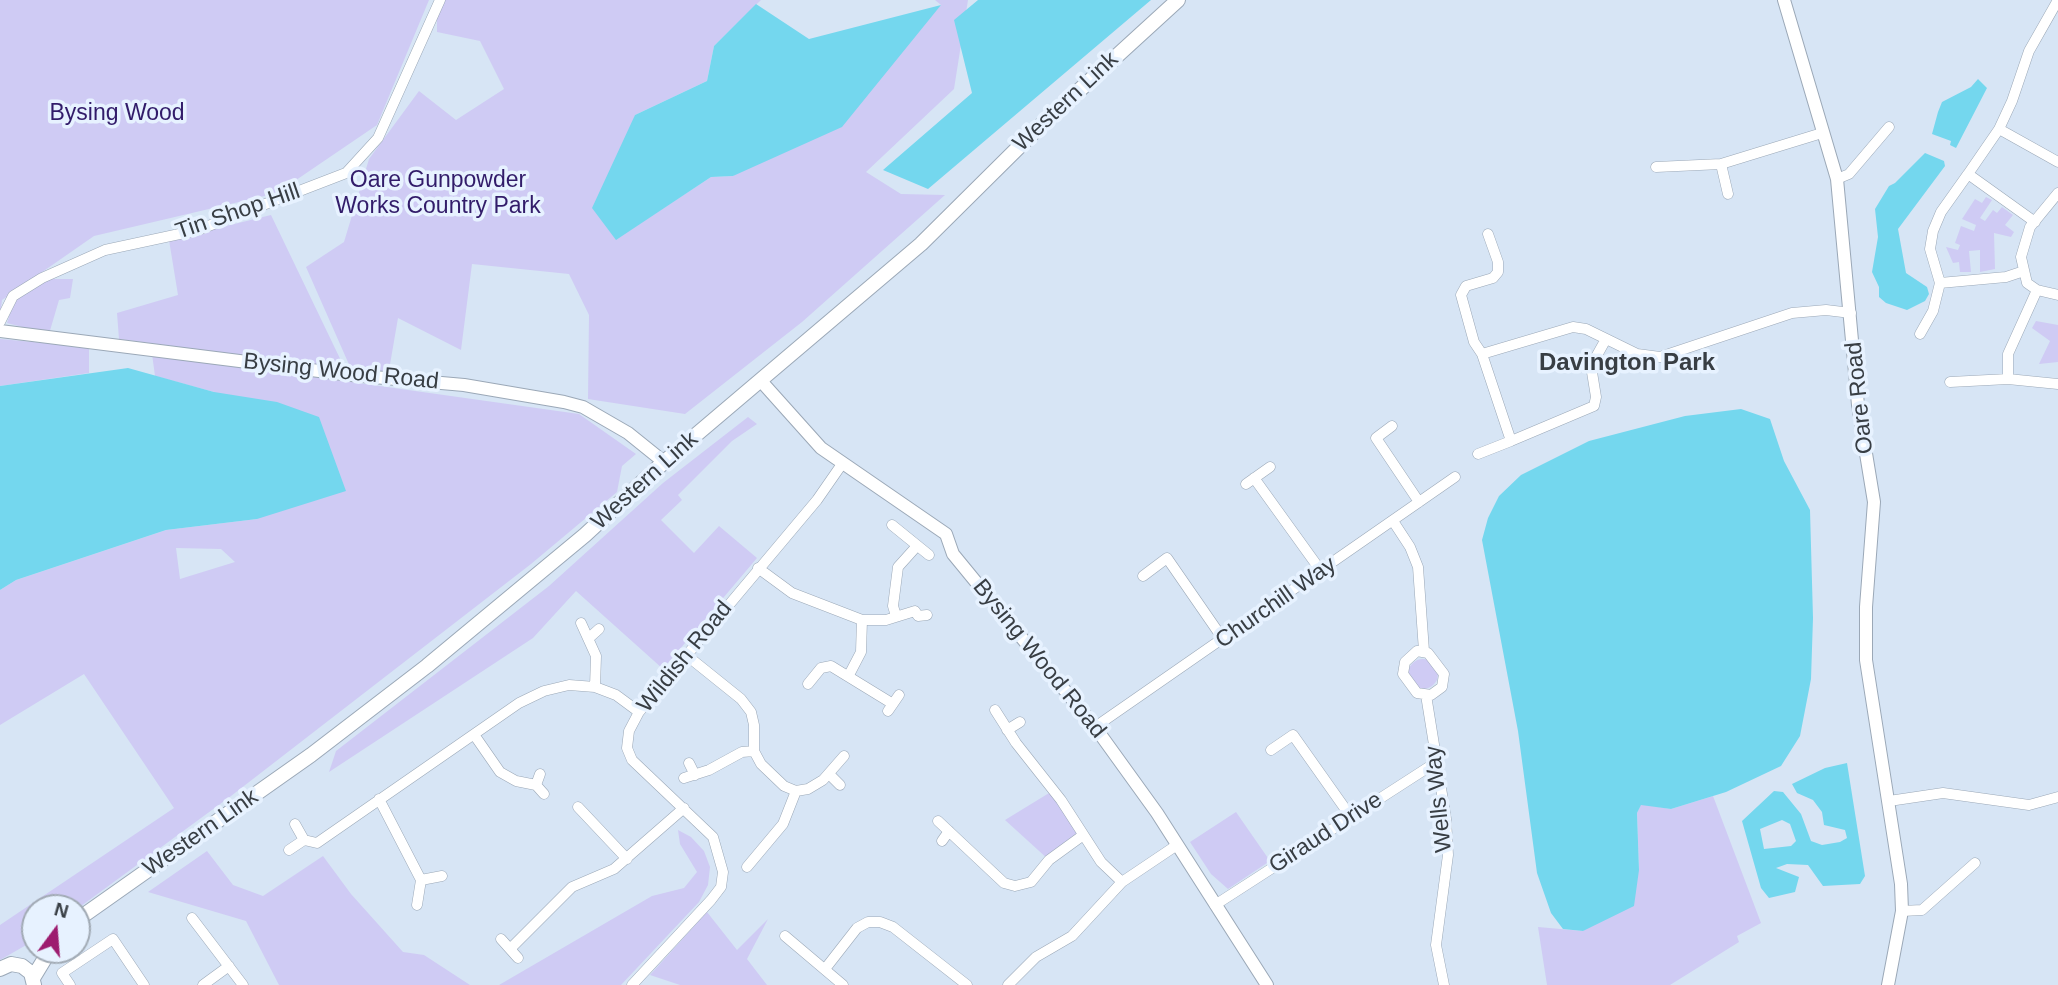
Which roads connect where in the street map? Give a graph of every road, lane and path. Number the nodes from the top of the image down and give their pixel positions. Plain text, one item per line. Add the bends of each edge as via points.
1 (440, 0) edge
2 (1178, 0) edge
3 (1784, 0) edge
4 (2057, 2) edge
5 (1889, 127) dead end
6 (1999, 129) junction
7 (1822, 133) junction
8 (2058, 162) edge
9 (1721, 164) junction
10 (1656, 167) dead end
11 (1968, 174) junction
12 (1836, 179) junction
13 (2058, 193) edge
14 (1728, 194) dead end
15 (2035, 222) junction
16 (1488, 234) dead end
17 (2024, 271) junction
18 (1940, 283) junction
19 (2037, 290) junction
20 (2058, 295) edge
21 (1851, 313) junction
22 (0, 322) edge
23 (0, 331) edge
24 (1920, 334) dead end
25 (1606, 339) junction
26 (1482, 354) junction
27 (2008, 379) junction
28 (761, 381) junction
29 (1950, 382) dead end
30 (2058, 384) edge
31 (1392, 426) dead end
32 (1511, 441) junction
33 (1478, 454) dead end
34 (664, 462) junction
35 (842, 464) junction
36 (1270, 467) dead end
37 (1455, 477) dead end
38 (1419, 502) junction
39 (1393, 521) junction
40 (892, 525) dead end
41 (916, 547) junction
42 (929, 555) dead end
43 (758, 568) junction
44 (1321, 571) junction
45 (1143, 576) dead end
46 (927, 615) dead end
47 (896, 617) junction
48 (862, 620) junction
49 (581, 623) dead end
50 (599, 629) dead end
51 (589, 638) junction
52 (1223, 639) junction
53 (1424, 652) junction
54 (685, 654) junction
55 (849, 675) junction
56 (808, 684) dead end
57 (595, 687) junction
58 (1426, 695) junction
59 (893, 703) dead end
60 (995, 710) dead end
61 (639, 712) junction
62 (1020, 722) dead end
63 (1095, 727) junction
64 (1007, 730) junction
65 (475, 736) junction
66 (1270, 750) dead end
67 (754, 751) junction
68 (844, 756) dead end
69 (1438, 761) junction
70 (689, 763) dead end
71 (540, 774) dead end
72 (829, 774) junction
73 (536, 785) junction
74 (840, 785) dead end
75 (796, 791) junction
76 (544, 794) dead end
77 (2058, 797) edge
78 (379, 799) junction
79 (1889, 801) junction
80 (578, 807) dead end
81 (684, 808) junction
82 (1351, 817) junction
83 (938, 821) dead end
84 (295, 824) dead end
85 (949, 831) junction
86 (1082, 836) junction
87 (304, 840) junction
88 (942, 841) dead end
89 (1177, 845) junction
90 (289, 850) dead end
91 (627, 859) junction
92 (1975, 863) dead end
93 (747, 867) dead end
94 (442, 876) dead end
95 (421, 880) junction
96 (1122, 882) junction
97 (417, 905) dead end
98 (1214, 905) junction
99 (91, 910) edge
100 (1902, 911) junction
101 (192, 918) dead end
102 (785, 936) dead end
103 (501, 939) dead end
104 (510, 949) junction
105 (518, 958) dead end
106 (21, 963) edge
107 (17, 964) junction
108 (42, 964) edge
109 (229, 966) junction
110 (0, 969) edge
111 (825, 969) junction
112 (33, 981) edge
113 (70, 985) edge
114 (144, 985) edge
115 (203, 985) edge
116 (243, 985) edge
117 (632, 985) edge
118 (843, 985) edge
119 (967, 985) edge
120 (1008, 985) edge
121 (1267, 985) edge
122 (1444, 985) edge
123 (1888, 985) edge

1 - 22 street, Tin Shop Hill via 378,138 346,173 198,230 105,250 41,278 13,296
2 - 28 main road, Western Link via 999,165 921,244
3 - 7 street, Oare Road
4 - 6 street via 2029,51
5 - 12 street via 1849,174
6 - 8 street
6 - 11 street
7 - 9 street
7 - 12 street, Oare Road
9 - 10 street
9 - 14 street
11 - 15 street
11 - 18 street via 1933,231 1930,249
12 - 21 street, Oare Road
13 - 15 street
15 - 17 street via 2024,242
16 - 26 street via 1498,272 1466,286 1461,295 1474,342
17 - 18 street via 2006,278
17 - 19 street via 2027,283
18 - 24 street via 1933,311
19 - 20 street
19 - 27 street via 2008,354
21 - 25 street via 1792,313 1660,356 1637,354
21 - 79 street, Oare Road via 1858,405 1874,502 1866,607 1868,682
23 - 34 street, Bysing Wood Road via 464,385 564,402 583,407 628,433
25 - 26 street via 1573,327
25 - 32 street via 1591,366 1594,407
26 - 32 street
27 - 29 street
27 - 30 street
28 - 34 main road, Western Link
28 - 35 street, Bysing Wood Road via 821,448
31 - 38 street via 1376,438
32 - 33 street
34 - 99 main road, Western Link via 585,535 427,666 209,830
35 - 43 street, Wildish Road
35 - 63 street, Bysing Wood Road via 946,534 953,554
36 - 44 street via 1250,481
37 - 38 street, Churchill Way
38 - 39 street, Churchill Way
39 - 44 street, Churchill Way
39 - 53 street via 1418,567
40 - 41 street via 907,534
41 - 42 street
41 - 47 street via 898,567
43 - 48 street via 792,593
43 - 54 street, Wildish Road
44 - 52 street, Churchill Way
45 - 52 street via 1167,558
46 - 47 street via 915,611
47 - 48 street
48 - 55 street via 861,652
49 - 51 street
50 - 51 street
51 - 57 street via 596,656
52 - 63 street, Churchill Way
53 - 58 street via 1445,679 1439,690
53 - 58 street via 1408,658 1403,674 1414,690
54 - 61 street, Wildish Road
54 - 67 street via 751,712
55 - 56 street via 831,666 821,668
55 - 59 street
57 - 61 street
57 - 65 street via 569,685 544,691 519,703
58 - 69 street, Wells Way
60 - 64 street
61 - 81 street, Wildish Road via 628,739 632,760
62 - 64 street
63 - 89 street, Bysing Wood Road
64 - 86 street via 1054,790
65 - 73 street via 500,772
65 - 78 street
66 - 82 street via 1293,735
67 - 70 street via 690,777
67 - 75 street via 773,777
68 - 72 street
69 - 82 street, Giraud Drive
69 - 122 street, Wells Way via 1448,855 1436,945
71 - 73 street
72 - 74 street
72 - 75 street
73 - 76 street
75 - 93 street via 783,824 758,848
77 - 79 street via 2029,805 1943,793
78 - 87 street via 317,842
78 - 95 street
79 - 100 street, Oare Road
80 - 91 street via 584,820
81 - 91 street
81 - 117 street, Wildish Road via 713,837 723,872 721,887
82 - 98 street, Giraud Drive
83 - 85 street
84 - 87 street
85 - 86 street via 1004,883 1015,886 1031,882 1049,860
85 - 88 street
86 - 96 street
87 - 90 street
89 - 96 street
89 - 98 street, Bysing Wood Road
91 - 104 street via 572,887
92 - 100 street via 1922,910
94 - 95 street
95 - 97 street
96 - 120 street via 1072,936 1036,957
98 - 121 street, Bysing Wood Road
100 - 123 street, Oare Road
101 - 109 street
102 - 111 street
103 - 104 street
104 - 105 street
106 - 107 main road
107 - 110 main road
107 - 112 main road via 27,969
108 - 112 main road
109 - 115 street
109 - 116 street
111 - 118 street
111 - 119 street via 857,928 880,922
113 - 114 street via 62,973 113,939

